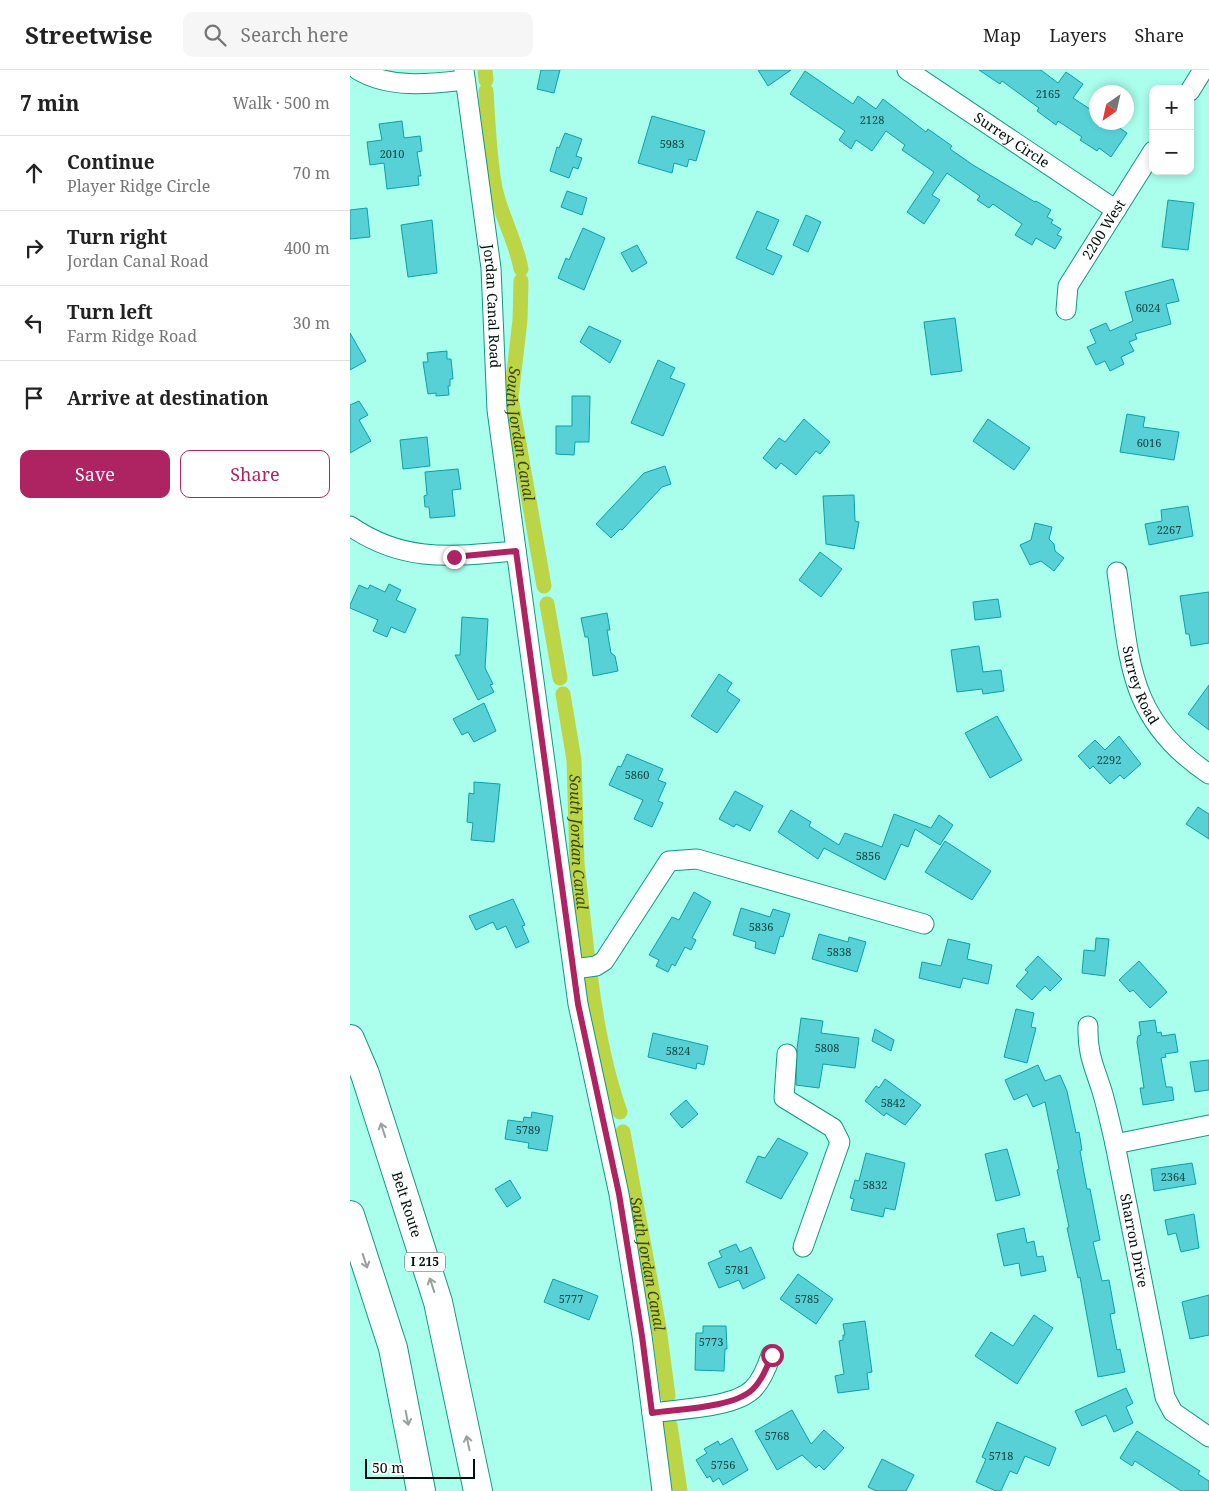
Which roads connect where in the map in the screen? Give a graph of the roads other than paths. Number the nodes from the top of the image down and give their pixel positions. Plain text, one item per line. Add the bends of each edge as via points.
1 (358, 70) edge
2 (907, 70) edge
3 (1203, 70) edge
4 (465, 75) edge
5 (1194, 85) edge
6 (1149, 157) edge
7 (1116, 210) junction
8 (1066, 310) dead end
9 (350, 526) edge
10 (516, 551) junction
11 (1117, 572) dead end
12 (1209, 774) edge
13 (924, 924) dead end
14 (574, 969) junction
15 (1088, 1026) dead end
16 (350, 1039) edge
17 (788, 1054) dead end
18 (1209, 1125) edge
19 (1115, 1144) junction
20 (350, 1215) edge
21 (803, 1247) dead end
22 (772, 1355) dead end
23 (652, 1413) junction
24 (1209, 1437) edge
25 (421, 1491) edge
26 (478, 1491) edge
27 (662, 1491) edge

1 - 4 street via 387,81 408,84
2 - 7 street, Surrey Circle
3 - 5 street
4 - 10 street, Jordan Canal Road via 491,268 495,384
6 - 7 street, 2200 West
7 - 8 street, 2200 West via 1068,286
9 - 10 street via 392,547 432,556
10 - 14 street, Jordan Canal Road
11 - 12 street, Surrey Road via 1129,657 1145,707 1173,746
13 - 14 street via 697,859 669,861 604,961 596,966
14 - 23 street, Jordan Canal Road via 584,1038 619,1194
15 - 19 street, Sharron Drive via 1091,1064 1106,1104
26 -> 16 highway, Belt Route / I 215 via 438,1302 366,1074
17 - 21 street via 784,1098 833,1128 840,1142
18 - 19 street
19 - 24 street, Sharron Drive via 1165,1397 1173,1412
20 -> 25 highway via 393,1348
22 - 23 street via 759,1382 742,1396 728,1402
23 - 27 street, Jordan Canal Road

